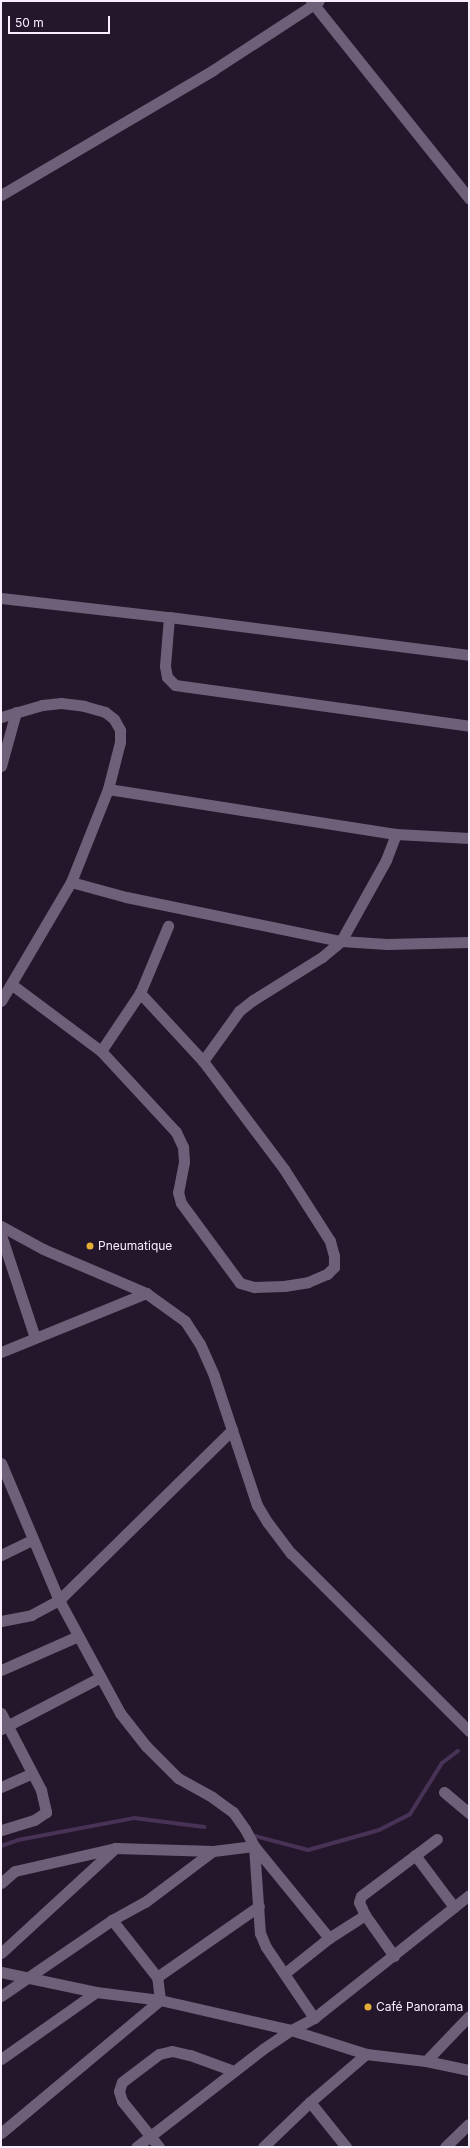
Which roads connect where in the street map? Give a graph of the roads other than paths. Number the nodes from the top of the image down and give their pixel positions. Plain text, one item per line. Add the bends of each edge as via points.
1 (314, 2) edge
2 (1, 195) edge
3 (469, 198) edge
4 (1, 598) edge
5 (169, 617) junction
6 (469, 655) edge
7 (16, 712) junction
8 (1, 717) edge
9 (469, 726) edge
10 (1, 766) edge
11 (108, 789) junction
12 (396, 834) junction
13 (469, 838) edge
14 (70, 882) junction
15 (168, 926) dead end
16 (341, 941) junction
17 (469, 942) edge
18 (11, 984) junction
19 (140, 993) junction
20 (1, 1001) edge
21 (102, 1051) junction
22 (203, 1061) junction
23 (1, 1226) edge
24 (1, 1235) edge
25 (146, 1293) junction
26 (35, 1338) junction
27 (1, 1352) edge
28 (232, 1430) junction
29 (1, 1463) edge
30 (32, 1540) junction
31 (1, 1555) edge
32 (59, 1600) junction
33 (1, 1622) edge
34 (78, 1636) junction
35 (1, 1670) edge
36 (99, 1678) junction
37 (1, 1713) edge
38 (4, 1728) edge
39 (469, 1731) edge
40 (32, 1773) junction
41 (1, 1788) edge
42 (444, 1792) dead end
43 (469, 1813) edge
44 (1, 1830) edge
45 (437, 1839) dead end
46 (254, 1846) junction
47 (116, 1848) junction
48 (213, 1851) junction
49 (415, 1855) junction
50 (1, 1883) edge
51 (469, 1895) edge
52 (259, 1906) junction
53 (454, 1907) junction
54 (365, 1915) junction
55 (112, 1920) junction
56 (330, 1938) junction
57 (1, 1953) edge
58 (394, 1956) junction
59 (1, 1972) edge
60 (285, 1974) junction
61 (157, 1977) junction
62 (27, 1978) junction
63 (96, 1992) junction
64 (1, 1996) edge
65 (160, 2000) junction
66 (469, 2016) edge
67 (314, 2018) junction
68 (291, 2030) junction
69 (366, 2054) junction
70 (1, 2059) edge
71 (426, 2061) junction
72 (469, 2070) edge
73 (234, 2071) junction
74 (310, 2102) junction
75 (469, 2124) edge
76 (1, 2133) edge
77 (149, 2136) junction
78 (136, 2147) edge
79 (159, 2147) edge
80 (263, 2147) edge
81 (346, 2147) edge
82 (445, 2147) edge

1 - 2 street via 213,70
1 - 3 street
4 - 5 street
5 - 6 street
5 - 9 street via 165,666 167,677 175,685
7 - 8 street
7 - 10 street
7 - 11 street via 61,703 105,712 114,719 120,730 120,742
11 - 12 street
11 - 14 street
12 - 13 street
12 - 16 street via 386,860
14 - 16 street via 126,897
14 - 18 street
15 - 19 street
16 - 17 street via 387,944
16 - 22 street via 322,957 239,1011
18 - 20 street
18 - 21 street
19 - 21 street
19 - 22 street
21 - 22 street via 176,1132 183,1147 184,1162 178,1192 181,1203 240,1283 254,1287 284,1286 308,1282 327,1274 334,1267 330,1241 284,1169
23 - 25 street via 62,1258
24 - 26 street
25 - 26 street
25 - 28 street via 185,1321 200,1344
26 - 27 street
28 - 32 street
28 - 39 street via 258,1505 291,1553
29 - 30 street
30 - 31 street
30 - 32 street
32 - 33 street via 31,1615
32 - 34 street
34 - 35 street
34 - 36 street
36 - 38 street
36 - 46 street via 120,1713 146,1746 178,1778 233,1812
37 - 38 street
38 - 40 street
40 - 41 street
40 - 44 street via 42,1790 46,1812 34,1820
42 - 43 street
45 - 49 street
46 - 48 street
46 - 52 street
46 - 56 street
47 - 48 street
47 - 50 street via 15,1871
47 - 57 street
48 - 55 street via 145,1902
49 - 53 street
49 - 54 street via 361,1896 359,1902
51 - 53 street
52 - 60 street via 260,1934
52 - 61 street
53 - 58 street
54 - 56 street
54 - 58 street
55 - 61 street
55 - 62 street
56 - 60 street
58 - 67 street
59 - 62 street
60 - 67 street
61 - 65 street
62 - 63 street
62 - 64 street
63 - 65 street
63 - 70 street
65 - 68 street
65 - 76 street
66 - 71 street
67 - 68 street
68 - 69 street
68 - 73 street
69 - 71 street
69 - 74 street
71 - 72 street
73 - 77 street
73 - 77 street via 190,2055 172,2052 159,2054 122,2082 119,2091 122,2101
74 - 80 street
74 - 81 street
75 - 82 street
77 - 78 street
77 - 79 street

